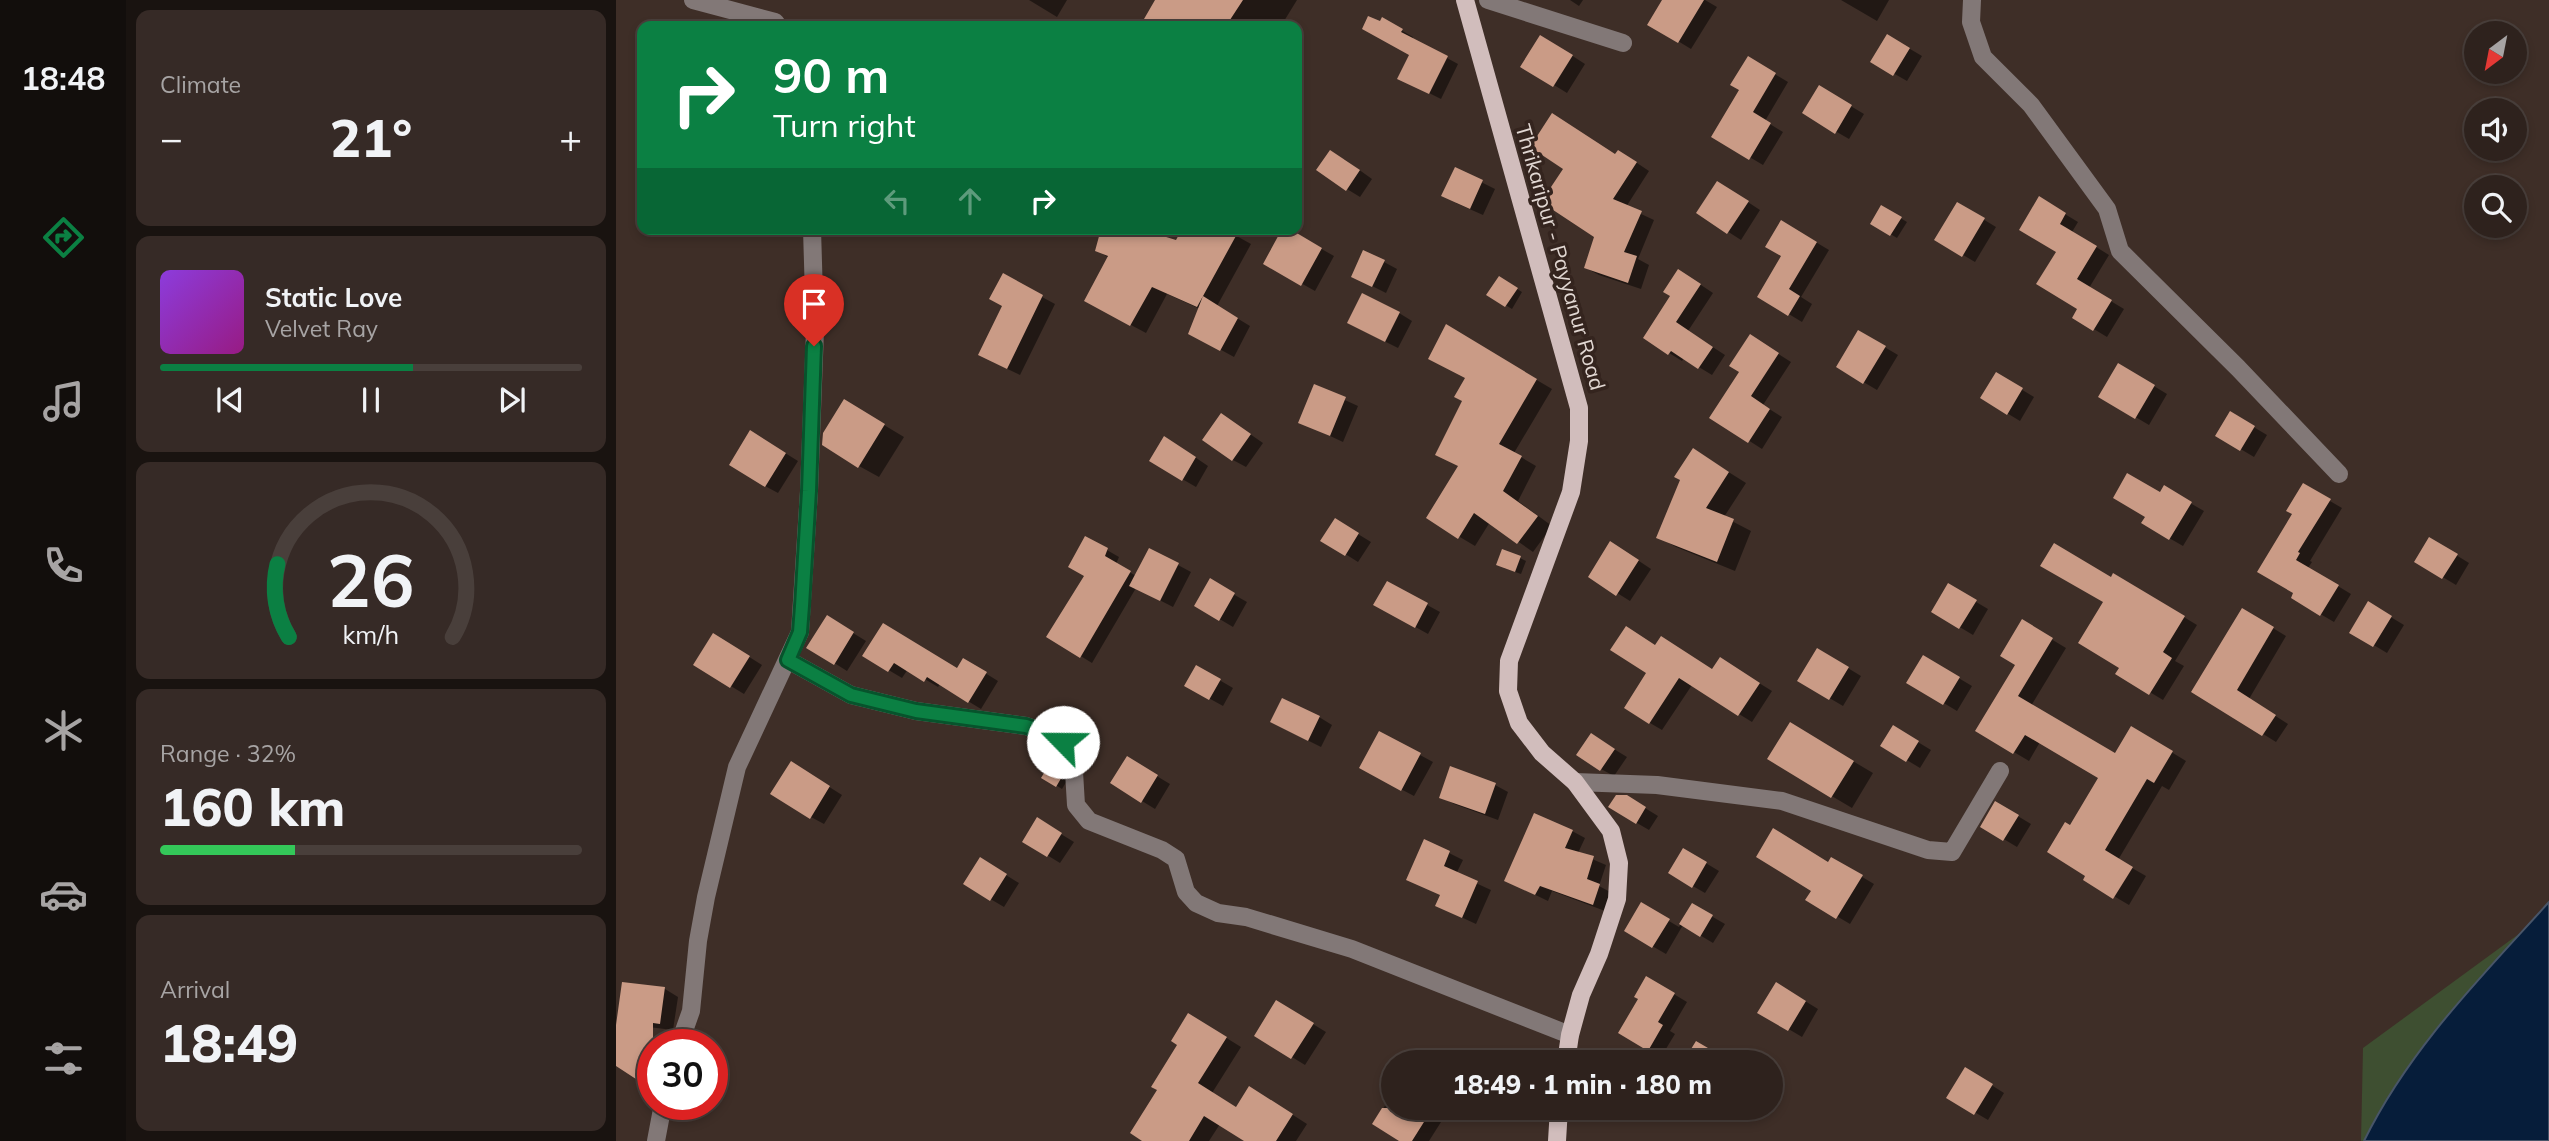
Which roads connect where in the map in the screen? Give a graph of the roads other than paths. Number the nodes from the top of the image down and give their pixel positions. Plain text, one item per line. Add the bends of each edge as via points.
1 (693, 0) edge
2 (1465, 0) edge
3 (1488, 0) edge
4 (1972, 0) edge
5 (771, 21) edge
6 (1623, 43) dead end
7 (811, 235) edge
8 (2339, 474) dead end
9 (788, 660) junction
10 (2000, 771) dead end
11 (1575, 782) junction
12 (685, 1029) edge
13 (1570, 1035) junction
14 (1568, 1050) edge
15 (660, 1120) edge
16 (1559, 1120) edge
17 (656, 1141) edge
18 (1558, 1141) edge

1 - 5 street
2 - 11 main road, Thrikaripur - Payyanur Road via 1579,408 1571,492 1509,661 1508,691 1519,723 1542,753
3 - 6 street
4 - 8 street via 1970,22 1983,57 2031,105 2107,209 2120,251
7 - 9 street via 815,330 807,528 800,632
9 - 12 street via 737,766 706,897
9 - 13 street via 851,695 1049,734 1073,755 1076,805 1089,821 1176,859 1186,892 1196,902 1218,913 1352,949
10 - 11 street via 1952,852 1928,850 1782,801 1657,785
11 - 13 main road, Thrikaripur - Payyanur Road via 1611,831 1619,863 1617,899
13 - 14 main road, Thrikaripur - Payyanur Road
15 - 17 street
16 - 18 main road

